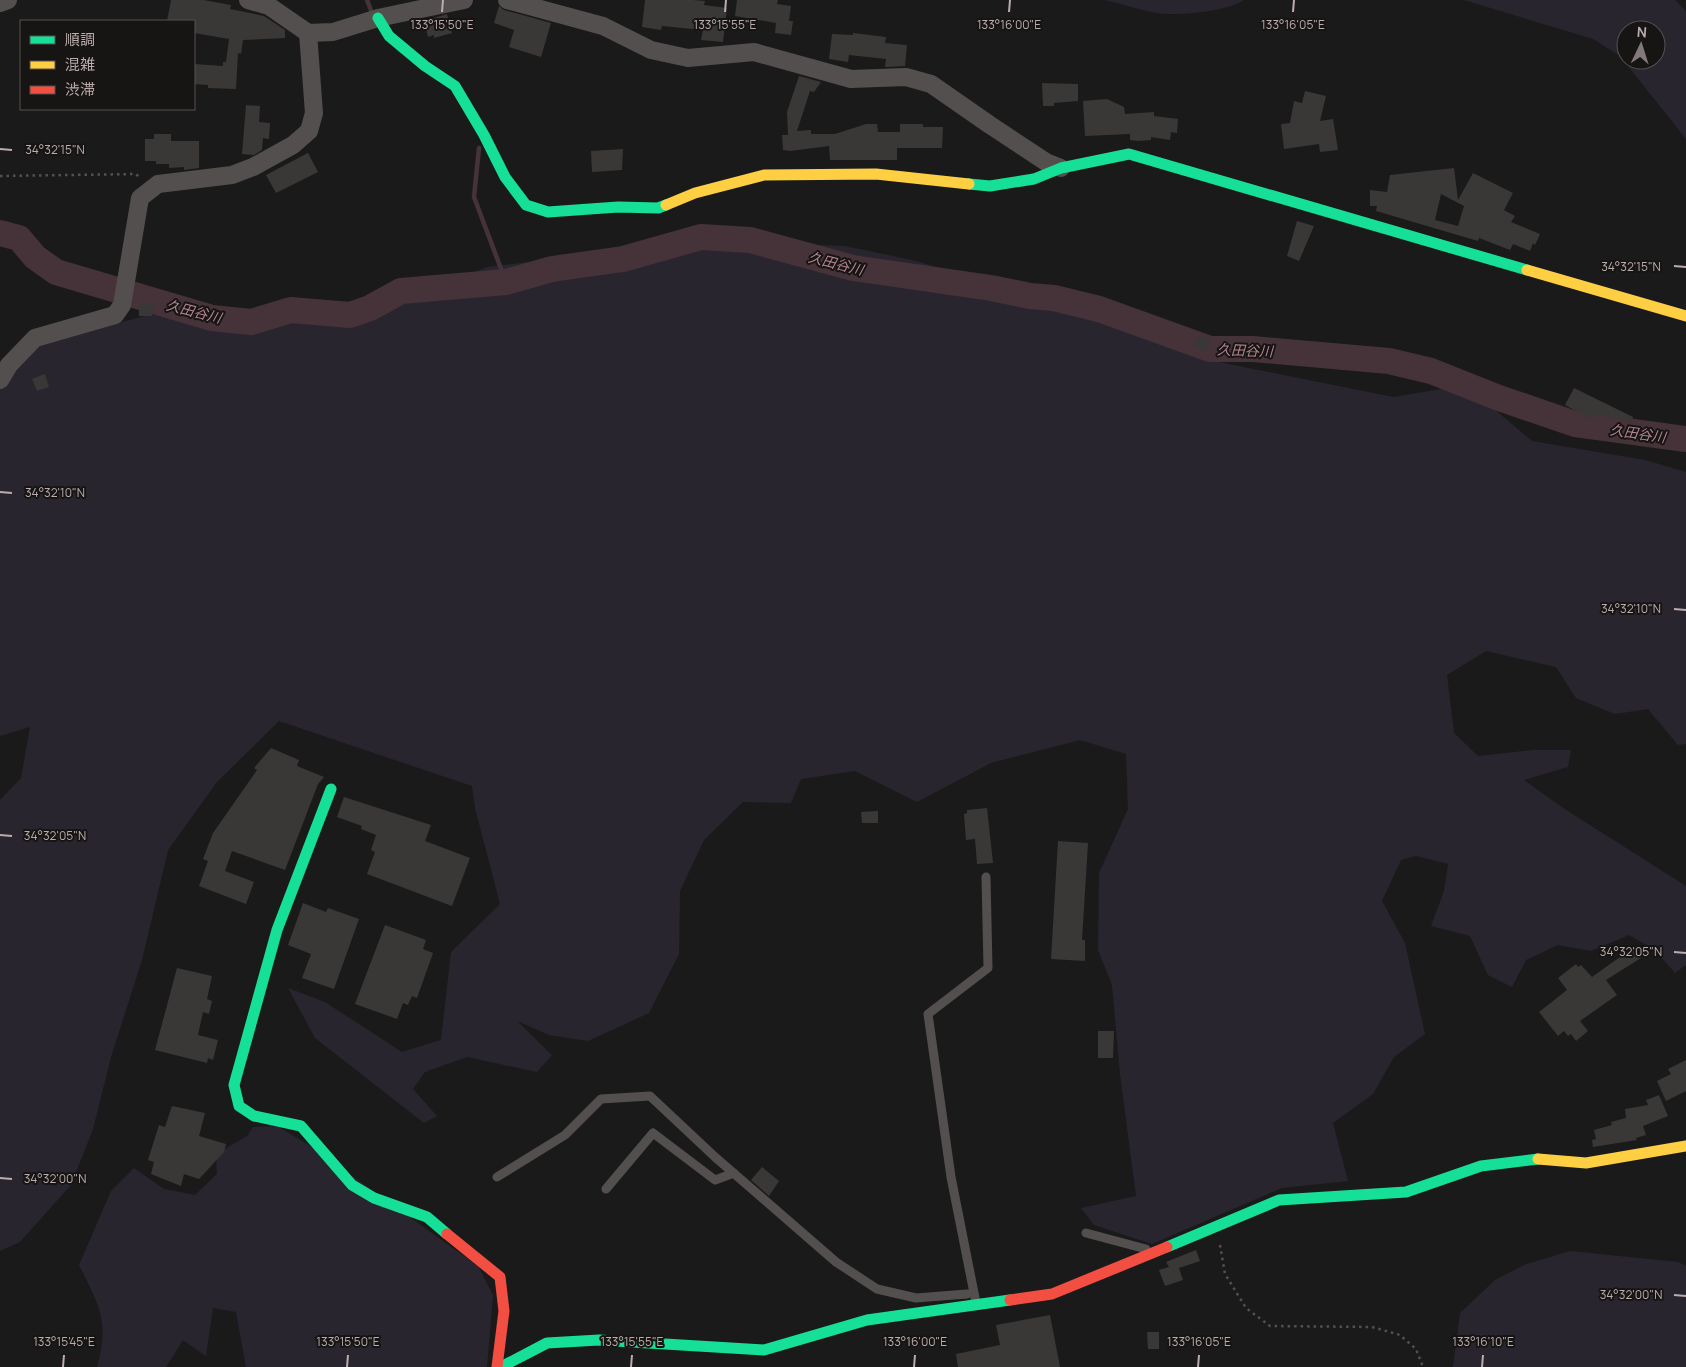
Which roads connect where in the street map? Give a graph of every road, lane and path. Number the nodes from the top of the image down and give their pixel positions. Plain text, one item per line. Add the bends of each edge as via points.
1 (8, 0) edge
2 (248, 0) edge
3 (464, 0) edge
4 (507, 0) edge
5 (0, 3) edge
6 (269, 3) edge
7 (378, 18) junction
8 (308, 33) junction
9 (1060, 168) junction
10 (0, 176) edge
11 (152, 189) junction
12 (1686, 316) edge
13 (0, 380) edge
14 (331, 789) dead end
15 (986, 877) dead end
16 (1686, 1146) edge
17 (734, 1174) junction
18 (497, 1177) dead end
19 (606, 1189) dead end
20 (1218, 1226) junction
21 (1086, 1233) dead end
22 (1155, 1252) junction
23 (975, 1299) junction
24 (497, 1367) edge
25 (501, 1367) edge
26 (1422, 1367) edge

1 - 5 street
2 - 6 street
3 - 7 street
4 - 9 street via 603,26 650,50 688,58 754,52 851,79 906,78 931,84 1046,162
6 - 8 street
7 - 8 street via 333,32
7 - 9 street via 389,36 455,86 504,177 526,205 548,212 658,208 695,193 764,175 876,174 990,186 1034,179
8 - 11 street via 314,113 309,131 293,146 253,167 232,174 158,184
9 - 12 street via 1129,154
10 - 11 path via 136,174
11 - 13 street via 140,198 129,273 122,305 115,315 36,338 9,365
14 - 24 street via 277,930 234,1085 239,1106 254,1116 301,1126 352,1185 374,1198 427,1217 500,1277 504,1312
15 - 23 lane via 988,968 928,1014 951,1176
16 - 20 street via 1586,1163 1537,1159 1481,1166 1406,1192 1279,1200
17 - 18 lane via 650,1096 601,1099 565,1135
17 - 19 lane via 714,1180 653,1134
17 - 23 lane via 836,1262 876,1289 916,1298
20 - 22 street
20 - 26 path via 1225,1274 1246,1308 1270,1326 1372,1327 1391,1332 1400,1335 1416,1349
21 - 22 lane
22 - 23 street via 1052,1294
23 - 25 street via 867,1320 764,1350 599,1340 547,1343

